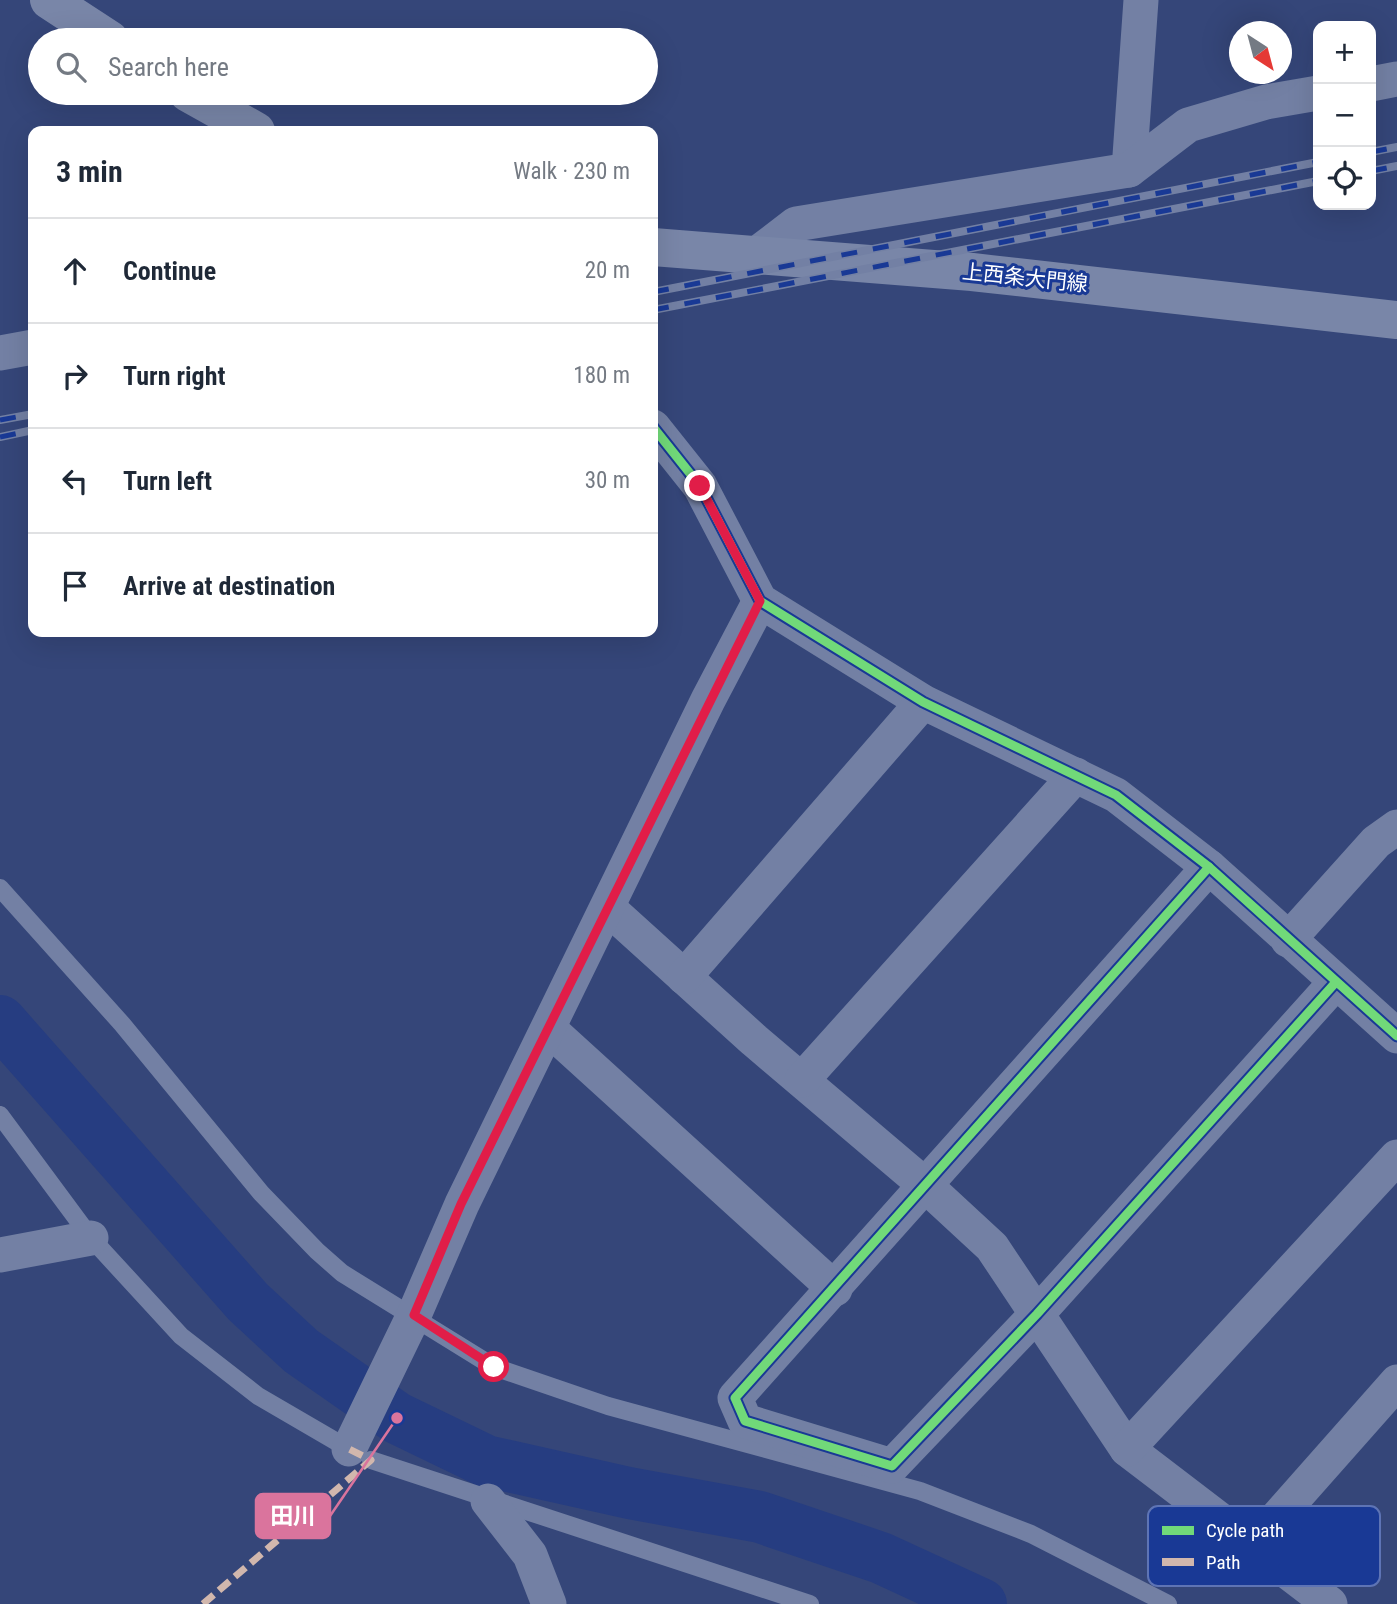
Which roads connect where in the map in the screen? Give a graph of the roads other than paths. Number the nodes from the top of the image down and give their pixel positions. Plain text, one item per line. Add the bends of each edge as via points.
1 (49, 0) edge
2 (1141, 0) edge
3 (92, 28) edge
4 (1397, 79) edge
5 (1376, 83) edge
6 (1313, 94) edge
7 (209, 105) edge
8 (247, 126) edge
9 (1129, 170) junction
10 (658, 247) edge
11 (754, 256) junction
12 (1397, 320) edge
13 (28, 348) edge
14 (0, 353) edge
15 (658, 433) edge
16 (760, 601) junction
17 (923, 702) junction
18 (1076, 775) junction
19 (1390, 843) edge
20 (1209, 867) junction
21 (0, 888) edge
22 (608, 908) junction
23 (1288, 940) junction
24 (684, 977) junction
25 (1336, 982) junction
26 (549, 1029) junction
27 (1397, 1036) edge
28 (802, 1080) junction
29 (0, 1115) edge
30 (1397, 1157) edge
31 (926, 1185) junction
32 (91, 1238) junction
33 (0, 1255) edge
34 (835, 1289) junction
35 (1037, 1314) junction
36 (412, 1318) junction
37 (1397, 1381) edge
38 (358, 1449) junction
39 (1127, 1449) junction
40 (488, 1500) junction
41 (1200, 1506) edge
42 (1287, 1506) edge
43 (1306, 1586) edge
44 (549, 1604) edge
45 (810, 1604) edge
46 (1168, 1604) edge
47 (1330, 1604) edge

1 - 3 main road
2 - 9 street
4 - 5 street
6 - 9 street via 1188,125
7 - 8 main road
9 - 11 street via 796,224
10 - 11 main road, 上西条大門線
11 - 12 main road, 上西条大門線 via 972,272
13 - 14 street
15 - 16 street via 700,486
16 - 17 street
16 - 22 street
17 - 18 street
17 - 24 street
18 - 20 street via 1116,795
18 - 28 street
19 - 23 street
20 - 23 street
20 - 31 street
21 - 36 lane via 122,1024 261,1193 342,1273
22 - 24 street
22 - 26 street
23 - 25 street
24 - 28 street
25 - 27 street
25 - 35 street
26 - 34 street
26 - 36 street via 461,1204
28 - 31 street
29 - 32 lane
30 - 39 street
31 - 34 street
31 - 35 street via 992,1247
32 - 33 street
32 - 38 lane via 181,1336 258,1396
34 - 35 street via 735,1398 745,1421 891,1466
35 - 39 street
36 - 38 street
36 - 46 lane via 494,1367 608,1406 919,1491 1031,1534
37 - 42 street
38 - 40 lane
39 - 41 street
40 - 44 street via 530,1555
40 - 45 lane
43 - 47 street

